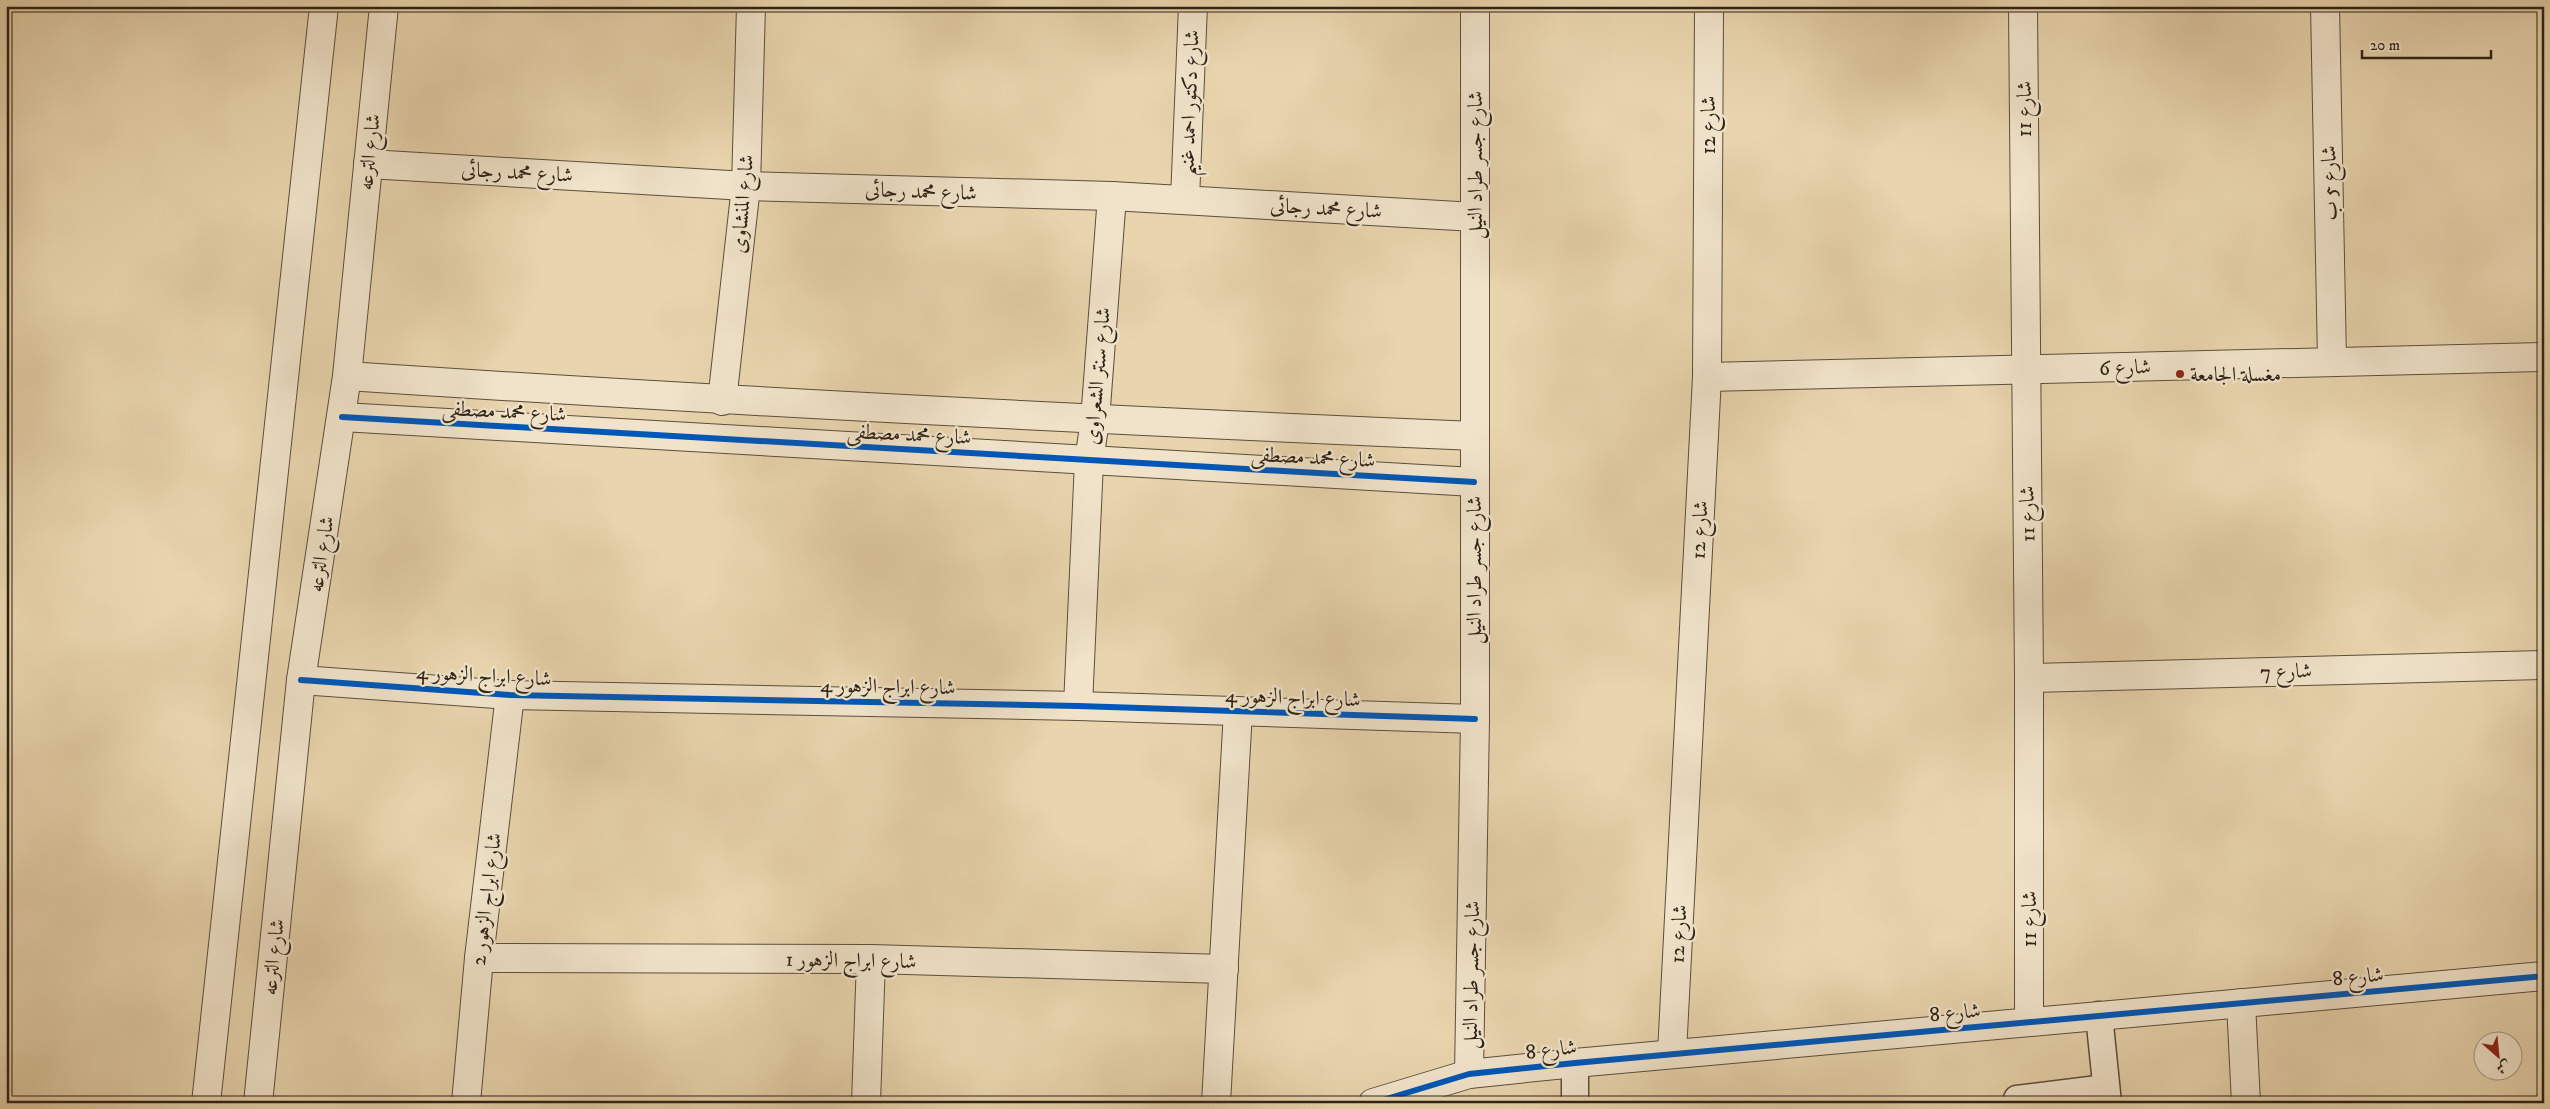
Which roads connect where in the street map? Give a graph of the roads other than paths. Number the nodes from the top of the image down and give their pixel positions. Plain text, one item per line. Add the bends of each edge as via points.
1 (324, 6) edge
2 (384, 6) edge
3 (751, 6) edge
4 (1193, 6) edge
5 (1475, 6) edge
6 (1709, 6) edge
7 (2023, 6) edge
8 (2325, 6) edge
9 (368, 164) junction
10 (746, 186) junction
11 (1112, 196) junction
12 (1185, 199) junction
13 (1475, 217) junction
14 (2544, 357) edge
15 (2332, 360) junction
16 (2025, 371) junction
17 (347, 376) junction
18 (1706, 377) junction
19 (722, 400) junction
20 (342, 417) junction
21 (1095, 420) junction
22 (1475, 436) junction
23 (1089, 461) junction
24 (1474, 482) junction
25 (2544, 665) edge
26 (2029, 678) junction
27 (301, 680) junction
28 (510, 695) junction
29 (1078, 706) junction
30 (1238, 711) junction
31 (1475, 719) junction
32 (479, 958) junction
33 (870, 959) junction
34 (1224, 969) junction
35 (2544, 976) edge
36 (2241, 1003) junction
37 (2099, 1015) junction
38 (2029, 1022) junction
39 (1672, 1053) junction
40 (1575, 1063) junction
41 (1469, 1074) junction
42 (2107, 1095) edge
43 (2017, 1099) dead end
44 (206, 1103) edge
45 (258, 1103) edge
46 (466, 1103) edge
47 (866, 1103) edge
48 (1216, 1103) edge
49 (1373, 1103) edge
50 (1575, 1103) edge
51 (2246, 1103) edge

1 - 44 street
2 - 9 street, شارع الترعه
3 - 10 street, شارع المنشاوى
4 - 12 street, شارع دكتور احمد غنيم
5 - 13 street, شارع جسر طراد النيل
6 - 18 street, شارع 12
7 - 16 street, شارع 11
8 - 15 street, شارع 5 ب
9 - 10 street, شارع محمد رجائى
9 - 17 street, شارع الترعه
10 - 11 street, شارع محمد رجائى
10 - 19 street, شارع المنشاوى
11 - 12 street, شارع محمد رجائى
11 - 21 street, شارع سنتر الشعراوى
12 - 13 street, شارع محمد رجائى
13 - 22 street, شارع جسر طراد النيل
14 - 15 street, شارع 6
15 - 16 street, شارع 6
16 - 18 street, شارع 6
16 - 26 street, شارع 11
17 - 19 street, شارع محمد مصطفى
17 - 20 street, شارع الترعه
18 - 39 street, شارع 12
19 - 21 street, شارع محمد مصطفى
20 - 23 street, شارع محمد مصطفى
20 - 27 street, شارع الترعه
21 - 22 street, شارع محمد مصطفى
21 - 23 street, شارع سنتر الشعراوى
22 - 24 street, شارع جسر طراد النيل
23 - 24 street, شارع محمد مصطفى
23 - 29 street, شارع سنتر الشعراوى
24 - 31 street, شارع جسر طراد النيل
25 - 26 street, شارع 7
26 - 38 street, شارع 11
27 - 28 street, شارع ابراج الزهور 4
27 - 45 street, شارع الترعه
28 - 29 street, شارع ابراج الزهور 4
28 - 32 street, شارع ابراج الزهور 2
29 - 30 street, شارع ابراج الزهور 4
30 - 31 street, شارع ابراج الزهور 4
30 - 34 street
31 - 41 street, شارع جسر طراد النيل
32 - 33 street, شارع ابراج الزهور 1
32 - 46 street, شارع ابراج الزهور 2
33 - 34 street, شارع ابراج الزهور 1
33 - 47 street
34 - 48 street
35 - 36 street, شارع 8
36 - 37 street, شارع 8
36 - 51 street
37 - 38 street, شارع 8
37 - 42 lane
38 - 39 street, شارع 8
39 - 40 street, شارع 8
40 - 41 street, شارع 8
40 - 50 lane
41 - 49 street, شارع 8
42 - 43 lane

